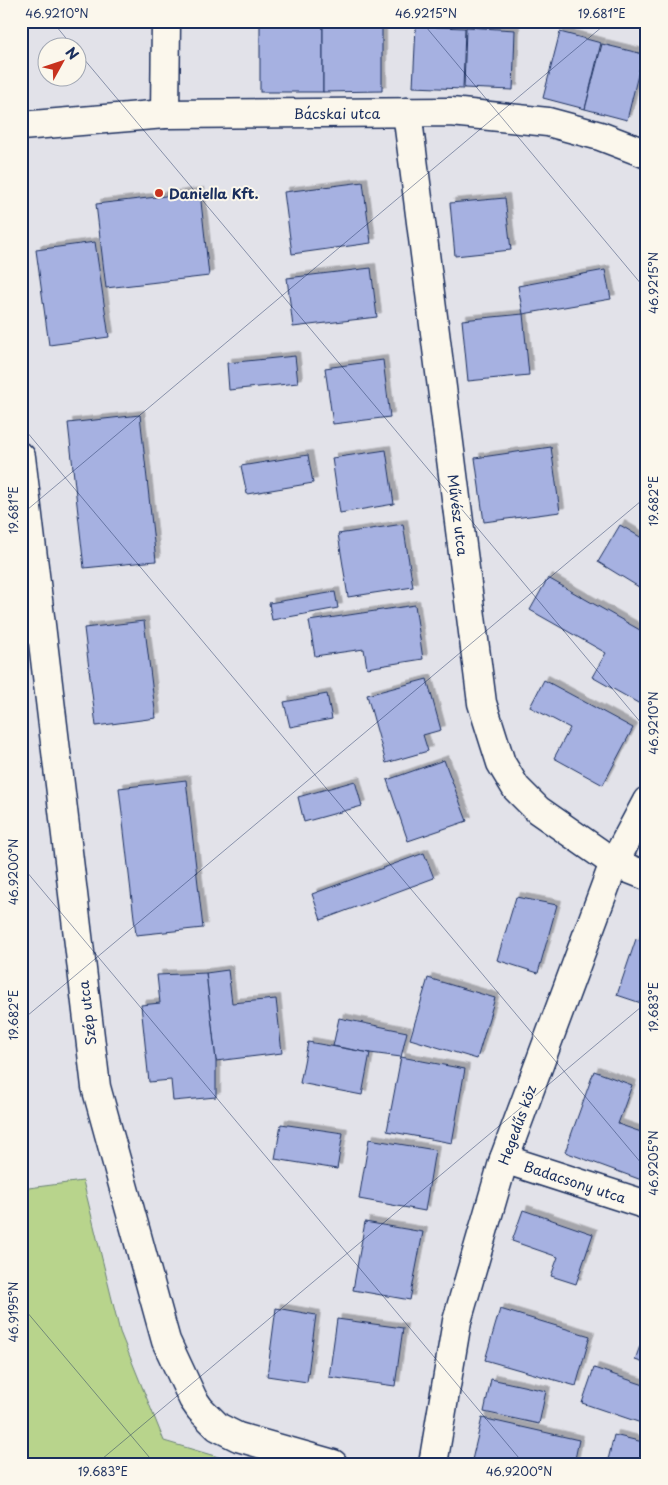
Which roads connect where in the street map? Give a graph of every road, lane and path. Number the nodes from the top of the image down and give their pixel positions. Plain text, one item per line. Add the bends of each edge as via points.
1 (166, 21) edge
2 (407, 112) junction
3 (165, 114) junction
4 (21, 126) edge
5 (647, 154) edge
6 (21, 457) edge
7 (647, 801) edge
8 (614, 863) junction
9 (647, 876) edge
10 (504, 1159) junction
11 (647, 1205) edge
12 (333, 1464) edge
13 (433, 1464) edge

1 - 3 street
2 - 3 street, Bácskai utca
2 - 5 street, Bácskai utca via 451,112 548,122 600,136
2 - 8 street, Művész utca via 482,703 501,763 516,788 538,810
3 - 4 street, Bácskai utca
6 - 12 street, Szép utca via 96,1087 166,1341 200,1409 218,1427 238,1437
7 - 8 street, Hegedűs köz
8 - 9 street, Művész utca
8 - 10 street, Hegedűs köz
10 - 11 street, Badacsony utca
10 - 13 street, Hegedűs köz via 457,1321

